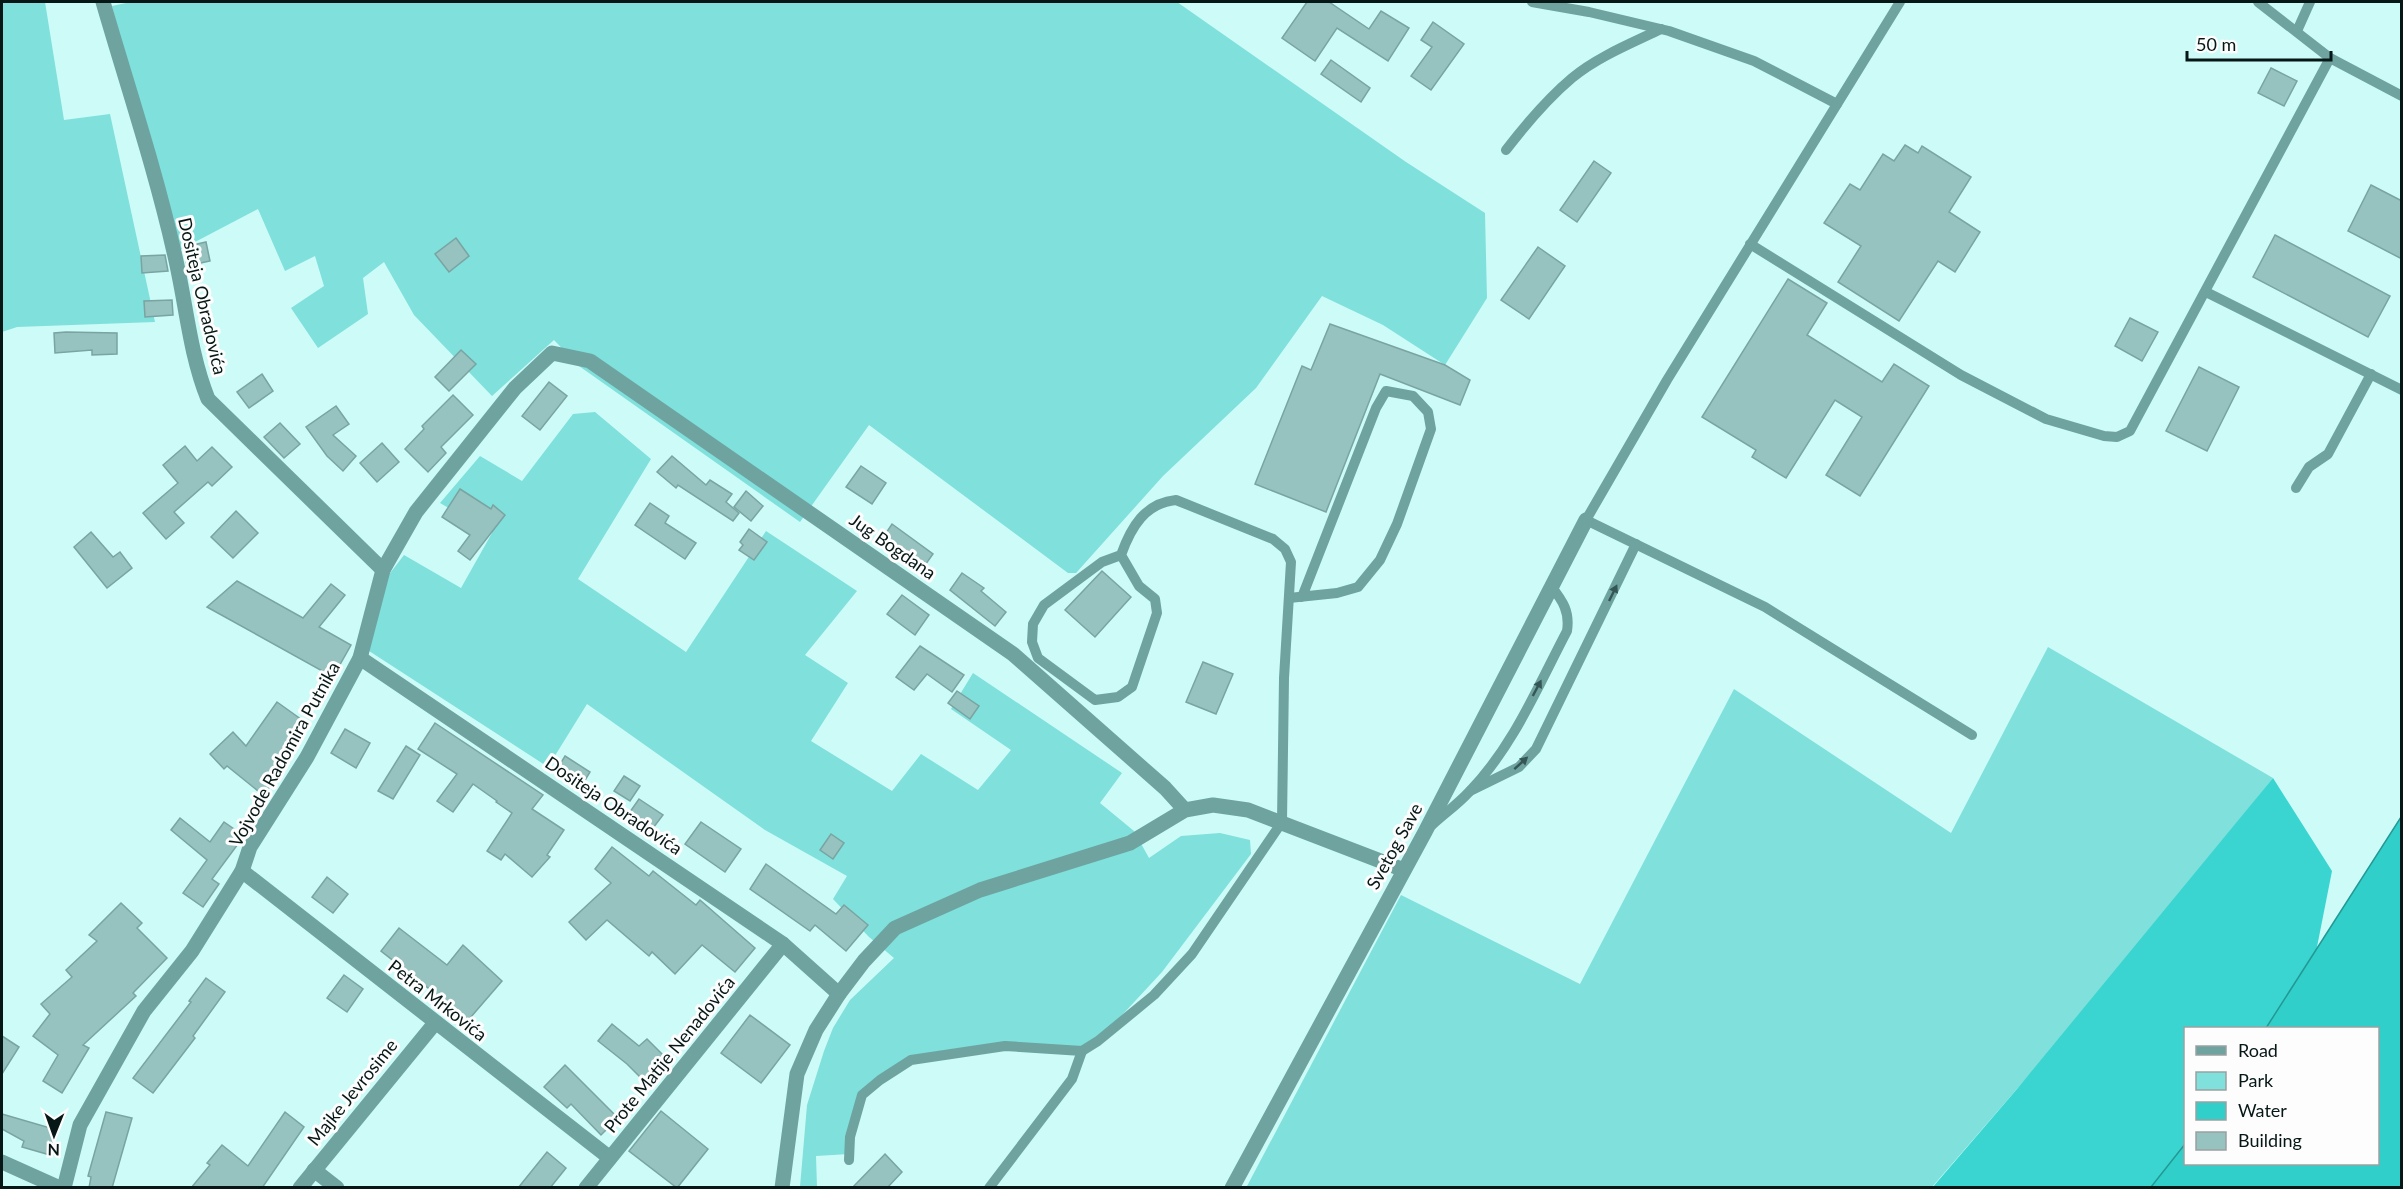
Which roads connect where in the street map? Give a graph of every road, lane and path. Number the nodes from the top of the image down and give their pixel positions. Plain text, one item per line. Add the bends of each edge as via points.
1 (103, 2) edge
2 (1532, 2) edge
3 (1900, 2) edge
4 (2258, 2) edge
5 (2310, 2) edge
6 (1661, 29) junction
7 (2297, 31) junction
8 (2330, 58) junction
9 (2402, 96) edge
10 (1837, 105) junction
11 (1506, 150) dead end
12 (1750, 244) junction
13 (2205, 292) junction
14 (552, 352) joint
15 (2370, 374) junction
16 (2402, 390) edge
17 (2296, 488) dead end
18 (1586, 520) junction
19 (1636, 544) junction
20 (1121, 555) junction
21 (383, 570) junction
22 (1551, 586) junction
23 (1302, 597) junction
24 (1289, 598) junction
25 (360, 658) junction
26 (1972, 735) dead end
27 (1470, 791) junction
28 (1185, 810) junction
29 (1282, 822) junction
30 (1425, 832) junction
31 (1404, 870) junction
32 (242, 871) junction
33 (783, 944) junction
34 (839, 994) junction
35 (435, 1023) junction
36 (1082, 1051) junction
37 (610, 1158) junction
38 (849, 1161) dead end
39 (2, 1162) edge
40 (314, 1170) junction
41 (62, 1188) edge
42 (300, 1188) edge
43 (337, 1188) edge
44 (586, 1188) edge
45 (782, 1188) edge
46 (989, 1188) edge
47 (1232, 1188) edge

1 - 21 street, Dositeja Obradovića via 162,204 198,374 208,399
2 - 6 lane
3 - 10 lane
4 - 7 lane
5 - 7 lane
6 - 10 lane via 1754,61
6 - 11 lane via 1574,76
7 - 8 lane
8 - 9 lane
8 - 13 lane
10 - 12 lane
12 - 13 lane via 1960,375 2046,419 2104,436 2130,432
12 - 18 lane
13 - 15 lane
14 - 21 street, Vojvode Radomira Putnika via 515,388 416,512
14 - 28 street, Jug Bogdana via 590,361 1013,654
15 - 16 lane
15 - 17 lane via 2328,454 2309,467
18 - 19 lane
18 - 22 street, Svetog Save
19 - 26 lane via 1765,607
27 -> 19 lane via 1520,767 1536,749
20 - 20 lane via 1102,562 1044,605 1033,624 1032,642 1038,658 1095,700 1118,697 1132,687 1157,613 1155,600 1139,586
20 - 24 lane via 1138,519 1164,501 1176,500 1273,539 1285,549 1291,562
21 - 25 street, Vojvode Radomira Putnika
27 -> 22 lane via 1513,734 1567,631 1569,618
22 - 30 street, Svetog Save
23 - 23 lane via 1358,587 1380,560 1398,524 1431,429 1428,412 1413,396 1386,391 1376,408
23 - 24 lane
24 - 29 lane
25 - 32 street, Vojvode Radomira Putnika via 307,757 250,847
25 - 33 street, Dositeja Obradovića
27 - 30 lane
28 - 29 street via 1213,806 1248,810
28 - 34 street via 1130,843 980,890 895,928
29 - 31 street
29 - 36 lane via 1192,954 1154,995
30 - 31 street, Svetog Save
31 - 47 street, Svetog Save
32 - 35 street, Petra Mrkovića
32 - 41 street, Vojvode Radomira Putnika via 192,951 144,1011 80,1125
33 - 34 street, Dositeja Obradovića
33 - 37 street, Prote Matije Nenadovića
34 - 45 street via 816,1030 797,1074
35 - 37 street, Petra Mrkovića
35 - 40 street, Majke Jevrosime
36 - 38 lane via 1005,1046 911,1060 862,1095 850,1137
36 - 46 lane via 1072,1079
37 - 44 street, Prote Matije Nenadovića
39 - 41 street
40 - 42 street, Majke Jevrosime
40 - 43 street

